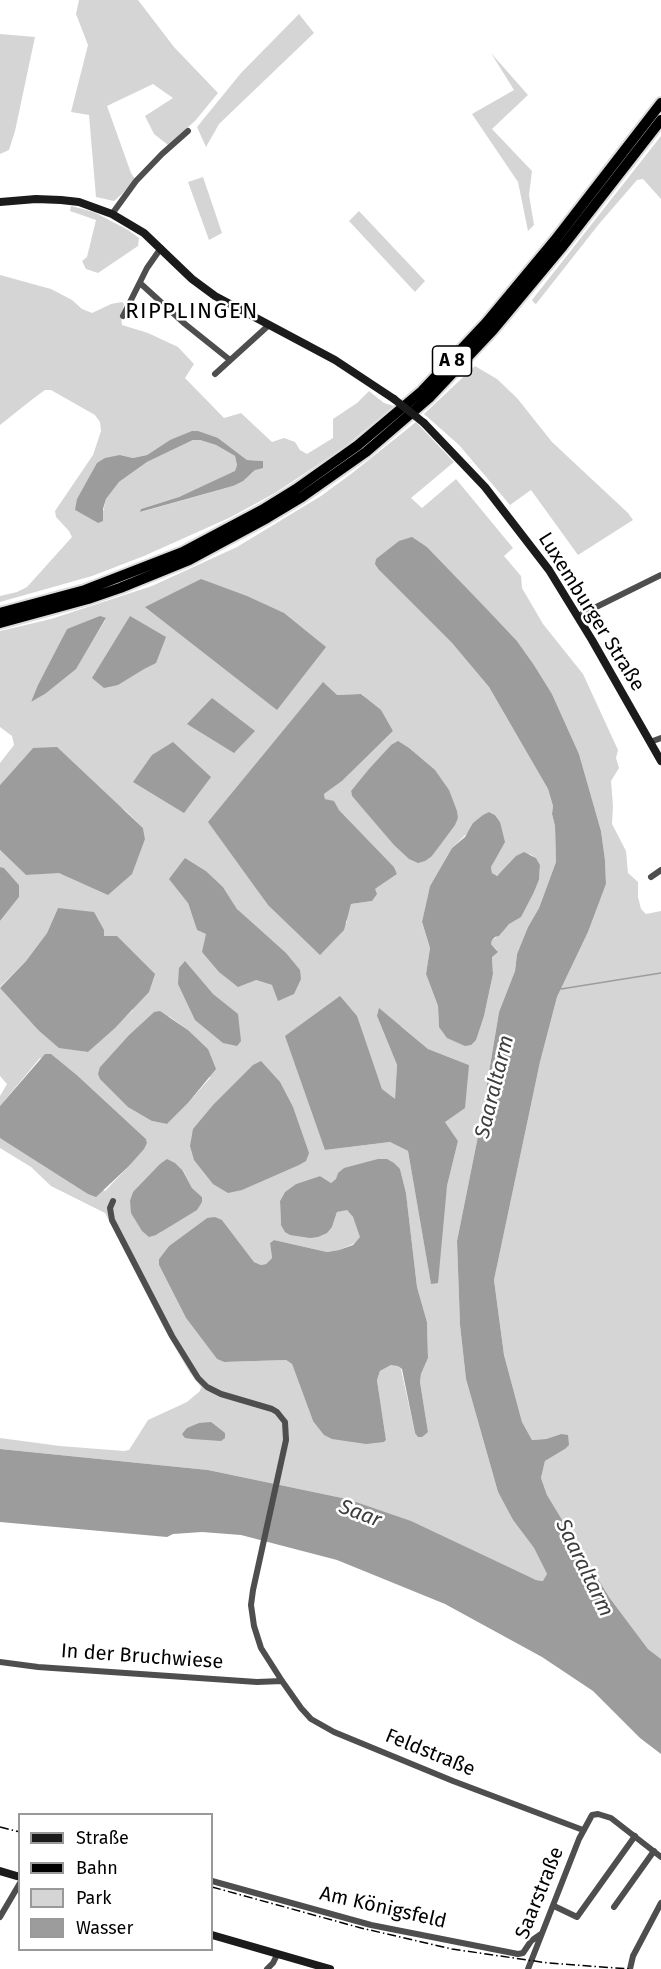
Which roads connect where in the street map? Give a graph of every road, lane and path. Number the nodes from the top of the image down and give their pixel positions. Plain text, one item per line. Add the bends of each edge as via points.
1 (661, 104) edge
2 (661, 120) edge
3 (188, 131) dead end
4 (0, 202) edge
5 (112, 214) junction
6 (161, 248) junction
7 (140, 283) junction
8 (123, 316) dead end
9 (269, 325) junction
10 (230, 360) junction
11 (215, 374) dead end
12 (661, 575) edge
13 (2, 612) edge
14 (578, 616) junction
15 (0, 623) edge
16 (661, 738) edge
17 (650, 742) junction
18 (661, 761) edge
19 (661, 870) edge
20 (651, 877) dead end
21 (112, 1201) dead end
22 (0, 1662) edge
23 (282, 1681) junction
24 (583, 1830) junction
25 (635, 1836) junction
26 (654, 1851) junction
27 (661, 1857) edge
28 (0, 1871) edge
29 (18, 1876) edge
30 (213, 1881) edge
31 (18, 1886) edge
32 (661, 1903) edge
33 (554, 1906) junction
34 (614, 1907) dead end
35 (0, 1917) edge
36 (541, 1934) junction
37 (213, 1935) edge
38 (277, 1955) junction
39 (267, 1969) edge
40 (330, 1969) edge
41 (528, 1969) edge
42 (630, 1969) edge

1 - 13 highway, A 8 via 493,316 422,391 358,445 262,510 183,552 85,590
2 - 15 highway, A 8 via 493,330 429,398 348,465 267,518 189,560 99,596
3 - 5 street via 136,181
4 - 5 main road, Luxemburger Straße via 61,200
5 - 6 main road, Luxemburger Straße
6 - 7 street
6 - 9 main road, Luxemburger Straße via 204,289
7 - 8 street
7 - 10 street
9 - 10 street
9 - 14 main road, Luxemburger Straße, bridge via 319,350 424,423 485,487 549,570
10 - 11 street
12 - 14 street
14 - 17 main road, Luxemburger Straße
16 - 17 street
17 - 18 main road, Luxemburger Straße
19 - 20 street
21 - 23 street, Feldstraße via 112,1220 198,1378 221,1394 272,1409 285,1422 287,1430 251,1605 261,1648
22 - 23 street, In der Bruchwiese
23 - 24 street, Feldstraße via 311,1719 334,1732
24 - 25 street via 591,1816 598,1814 611,1818
24 - 33 street, Saarstraße
25 - 26 street
25 - 33 street via 578,1917
26 - 27 street
26 - 34 street
28 - 29 main road
30 - 36 street, Am Königsfeld via 371,1925 499,1951 523,1953
31 - 35 street
32 - 42 street
33 - 36 street, Saarstraße
36 - 41 street, Saarstraße
37 - 38 main road
38 - 39 street
38 - 40 main road

